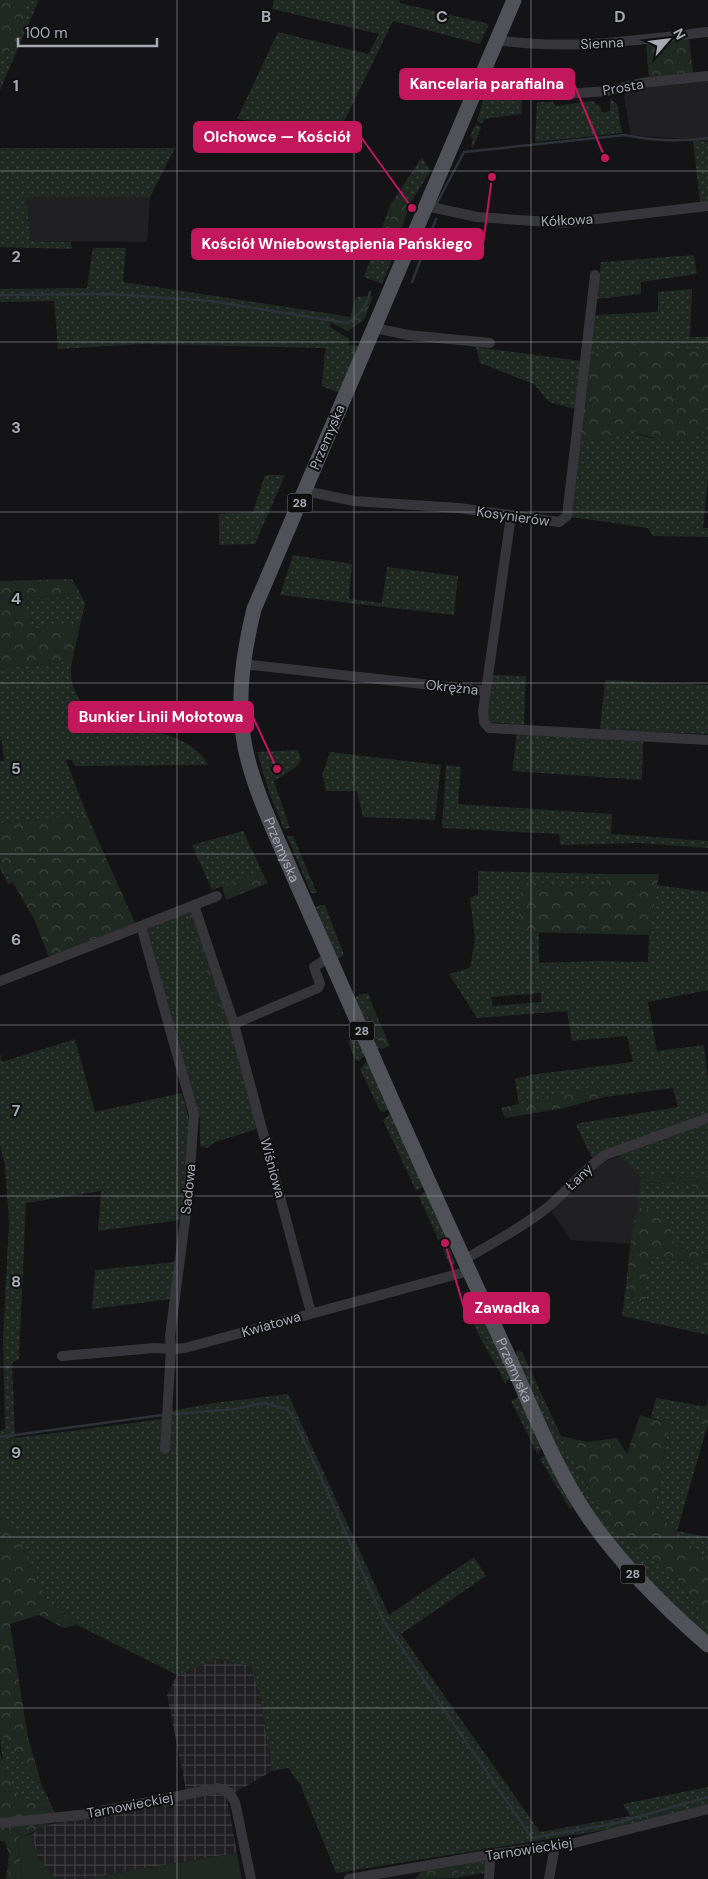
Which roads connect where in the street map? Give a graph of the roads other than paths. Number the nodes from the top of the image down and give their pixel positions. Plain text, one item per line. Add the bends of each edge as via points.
1 (514, 0) edge
2 (708, 32) edge
3 (497, 40) junction
4 (708, 76) edge
5 (477, 85) junction
6 (426, 206) junction
7 (708, 206) edge
8 (594, 275) dead end
9 (375, 328) junction
10 (490, 343) dead end
11 (305, 491) junction
12 (511, 516) junction
13 (243, 664) junction
14 (486, 691) junction
15 (708, 740) edge
16 (218, 896) dead end
17 (194, 905) junction
18 (141, 926) junction
19 (329, 958) junction
20 (0, 981) edge
21 (234, 1024) junction
22 (708, 1118) edge
23 (466, 1266) junction
24 (310, 1313) junction
25 (171, 1349) junction
26 (62, 1356) dead end
27 (166, 1449) dead end
28 (708, 1645) edge
29 (708, 1809) edge
30 (0, 1823) edge
31 (554, 1846) junction
32 (494, 1854) junction
33 (250, 1879) edge
34 (349, 1879) edge
35 (488, 1879) edge
36 (549, 1879) edge

1 - 3 main road, Przemyska / 28
2 - 3 street, Sienna via 594,45
3 - 5 main road, Przemyska / 28
4 - 5 street, Prosta via 563,94
5 - 6 main road, Przemyska / 28
6 - 7 street, Kółkowa via 478,217 563,223
6 - 9 main road, Przemyska / 28
8 - 12 street, Kosynierów via 567,516 559,522
9 - 10 street via 408,335
9 - 11 main road, Przemyska / 28 via 337,427
11 - 12 street, Kosynierów via 354,501 460,508
11 - 13 main road, Przemyska / 28 via 254,609
12 - 14 street, Okrężna
13 - 14 street, Okrężna
13 - 19 main road, Przemyska / 28 via 241,708 252,772
14 - 15 street via 483,711 484,722 489,728
16 - 17 street
17 - 18 street
17 - 21 street, Wiśniowa
18 - 20 street
18 - 25 street, Sadowa via 194,1115
19 - 21 street via 314,967 320,984 318,988
19 - 23 main road, Przemyska / 28
21 - 24 street, Wiśniowa
22 - 23 street, Łany via 605,1155 590,1165 549,1206
23 - 24 street, Kwiatowa
23 - 28 main road, Przemyska / 28 via 561,1470 589,1518 636,1576
24 - 25 street, Kwiatowa via 185,1348
25 - 26 street
25 - 27 street
29 - 31 street, Tarnowieckiej
30 - 33 street, Tarnowieckiej via 90,1814 218,1788 229,1792 235,1802
31 - 32 street, Tarnowieckiej
31 - 36 street
32 - 34 street, Tarnowieckiej
32 - 35 street

